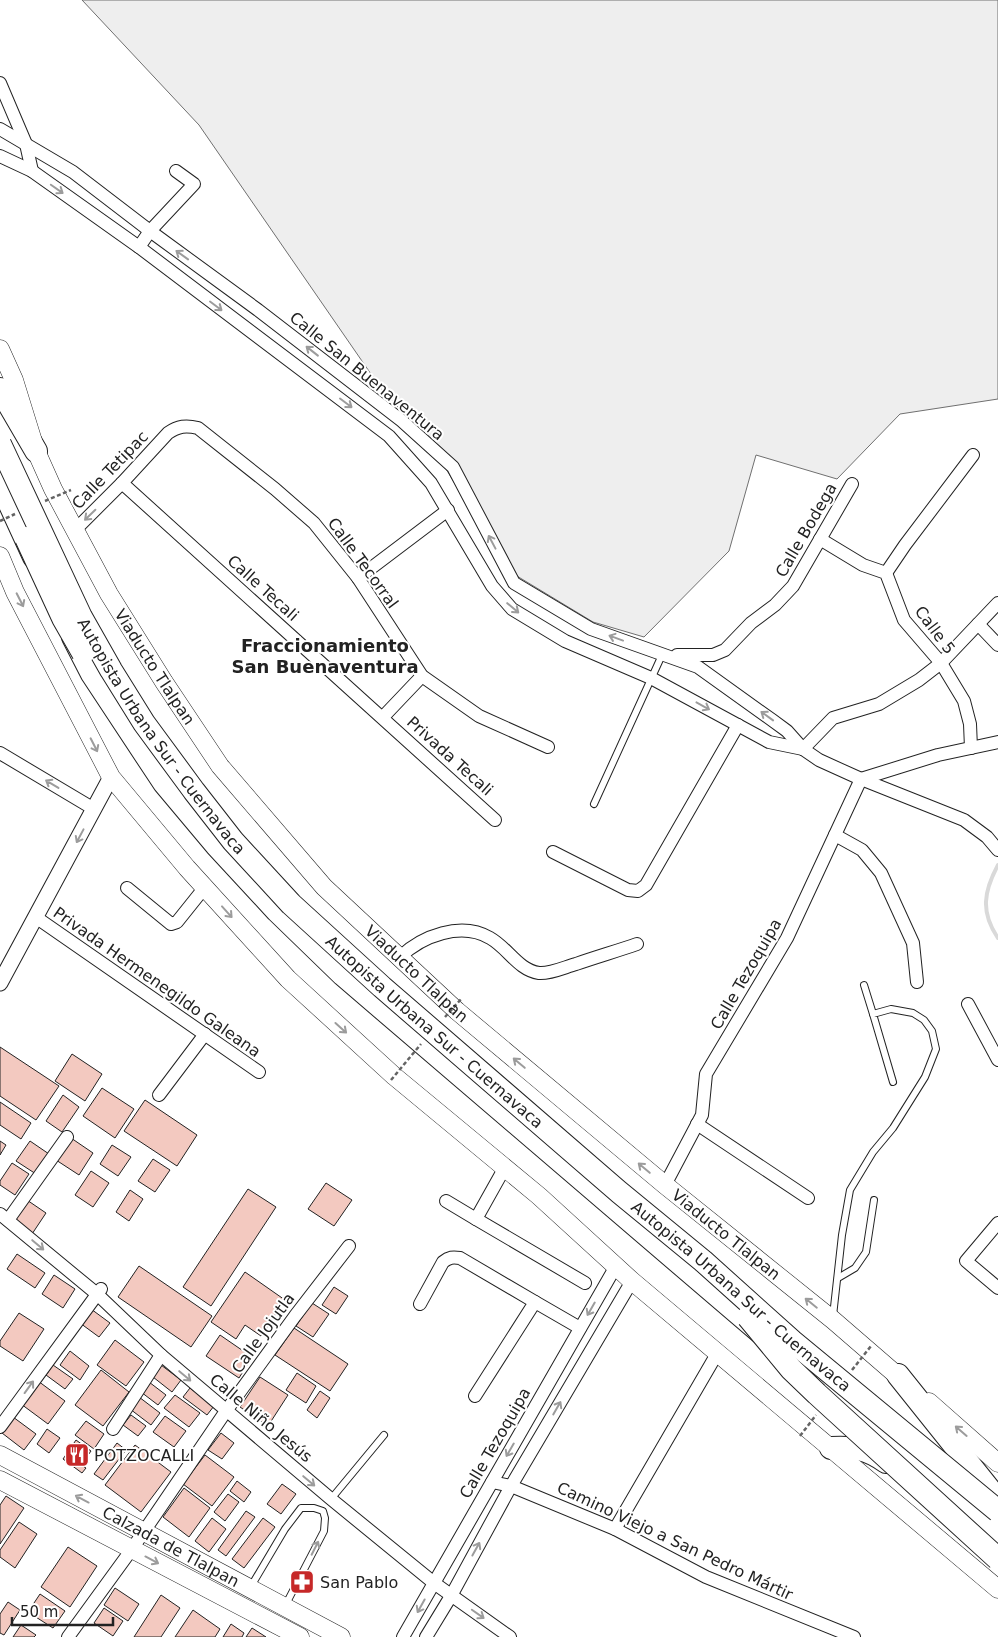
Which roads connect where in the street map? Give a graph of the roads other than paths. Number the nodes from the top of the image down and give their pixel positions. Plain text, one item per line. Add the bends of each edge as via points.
1 (0, 83) edge
2 (0, 129) edge
3 (26, 144) junction
4 (0, 156) edge
5 (176, 170) dead end
6 (32, 172) junction
7 (150, 231) junction
8 (139, 247) junction
9 (0, 349) edge
10 (0, 389) edge
11 (0, 433) edge
12 (168, 433) joint
13 (0, 444) edge
14 (36, 451) junction
15 (973, 455) dead end
16 (0, 481) edge
17 (122, 483) junction
18 (852, 484) dead end
19 (448, 510) junction
20 (75, 530) junction
21 (820, 540) junction
22 (0, 556) edge
23 (886, 573) junction
24 (358, 578) junction
25 (998, 603) edge
26 (978, 624) junction
27 (998, 645) edge
28 (662, 655) junction
29 (940, 663) junction
30 (422, 676) junction
31 (651, 678) junction
32 (383, 717) junction
33 (738, 725) junction
34 (998, 742) edge
35 (548, 747) dead end
36 (971, 748) junction
37 (803, 749) junction
38 (0, 753) edge
39 (111, 778) junction
40 (861, 780) junction
41 (594, 804) dead end
42 (94, 809) junction
43 (495, 820) dead end
44 (835, 835) junction
45 (998, 850) edge
46 (553, 852) dead end
47 (205, 887) junction
48 (127, 888) dead end
49 (36, 918) junction
50 (637, 944) dead end
51 (400, 957) junction
52 (917, 982) dead end
53 (0, 983) edge
54 (864, 985) dead end
55 (968, 1004) dead end
56 (873, 1014) junction
57 (204, 1034) junction
58 (998, 1060) edge
59 (259, 1072) dead end
60 (893, 1082) dead end
61 (159, 1095) dead end
62 (697, 1124) junction
63 (67, 1137) dead end
64 (504, 1169) junction
65 (665, 1185) junction
66 (808, 1198) dead end
67 (874, 1200) dead end
68 (446, 1201) dead end
69 (4, 1217) edge
70 (476, 1219) junction
71 (998, 1223) edge
72 (349, 1246) dead end
73 (616, 1266) junction
74 (838, 1278) junction
75 (632, 1281) junction
76 (585, 1283) dead end
77 (998, 1288) edge
78 (96, 1289) junction
79 (535, 1302) junction
80 (420, 1304) dead end
81 (741, 1308) junction
82 (833, 1320) junction
83 (580, 1328) junction
84 (718, 1352) junction
85 (161, 1355) junction
86 (898, 1375) junction
87 (475, 1396) dead end
88 (226, 1411) junction
89 (0, 1426) edge
90 (113, 1429) dead end
91 (384, 1435) dead end
92 (831, 1448) junction
93 (0, 1455) edge
94 (998, 1463) edge
95 (0, 1480) edge
96 (492, 1482) junction
97 (511, 1486) junction
98 (331, 1499) junction
99 (998, 1500) edge
100 (998, 1505) edge
101 (998, 1525) edge
102 (615, 1529) junction
103 (143, 1531) junction
104 (132, 1549) junction
105 (998, 1559) edge
106 (434, 1583) junction
107 (249, 1589) junction
108 (998, 1589) edge
109 (451, 1596) junction
110 (285, 1607) junction
111 (68, 1637) edge
112 (300, 1637) edge
113 (341, 1637) edge
114 (403, 1637) edge
115 (426, 1637) edge
116 (510, 1637) edge
117 (854, 1637) edge

1 - 3 street
2 - 3 street, Calle San Buenaventura
3 - 6 street
3 - 7 street, Calle San Buenaventura via 73,172
4 - 6 street, Calle San Buenaventura
5 - 7 street via 194,184
6 -> 8 street, Calle San Buenaventura
7 - 8 street
28 -> 7 street, Calle San Buenaventura via 591,629 514,583 453,468 402,421
8 -> 19 street, Calle San Buenaventura via 389,436 431,483
9 - 14 main road, Viaducto Tlalpan via 14,380
10 - 14 highway
11 - 100 highway, Viaducto Tlalpan via 76,595 148,719 260,863 356,955 905,1429
12 - 17 street, Calle Tetipac
12 - 24 street, Calle Tecorral via 176,427 198,428 314,523
13 - 101 highway, Autopista Urbana Sur - Cuernavaca, bridge via 81,617 115,678 194,791 233,841 291,904 382,988 703,1262
14 - 20 main road, Viaducto Tlalpan
15 - 23 street
16 - 81 highway, Autopista Urbana Sur - Cuernavaca, bridge via 63,618 94,672 175,787 225,848 281,908 373,993
16 - 101 highway via 92,674 164,783 277,911 343,975 891,1444
17 -> 20 street, Calle Tetipac
17 - 32 street, Calle Tecali
18 - 21 street, Calle Bodega
19 - 24 street
19 -> 31 street, Calle San Buenaventura via 492,586 512,609 565,641
20 - 51 main road, Viaducto Tlalpan via 124,618 220,766 324,887
21 - 23 street via 863,565
21 - 28 street, Calle Bodega via 793,586 725,650 702,656
22 -> 39 main road via 15,592
23 - 29 street, Calle 5 via 904,620
24 - 30 street, Calle Tecorral
25 - 26 street
26 - 27 street
26 - 29 street
28 - 31 lane
37 -> 28 street, Calle San Buenaventura via 786,731 711,675
29 - 36 street, Calle 5 via 964,701 970,724
29 - 37 street via 879,704 833,718
30 - 32 street
30 - 35 street via 479,716
31 -> 33 street, Calle San Buenaventura
31 - 41 lane
32 - 43 street, Privada Tecali
33 - 37 street, Calle San Buenaventura via 769,742
33 - 46 street via 646,885 638,892
34 - 36 street
36 - 40 street
37 - 40 street, Calle San Buenaventura
42 -> 38 street
39 - 42 street
39 - 47 main road
40 - 44 street, Calle Tezoquipa
40 - 45 street, Calle San Buenaventura via 964,820 987,836
42 -> 49 street
44 - 52 street via 862,850 881,873 913,943
44 - 62 street, Calle Tezoquipa via 787,938 706,1074 702,1115
47 - 48 street via 177,922 171,924
47 -> 64 main road via 288,979 394,1076
49 - 53 street
49 - 57 street, Privada Hermenegildo Galeana
50 - 51 street via 541,973 528,971 490,938 468,930 432,936 412,946
65 -> 51 main road, Viaducto Tlalpan via 457,1012
54 - 56 lane
55 - 58 street
56 - 60 lane
56 - 74 lane via 891,1010 913,1013 932,1031 936,1048 925,1077 850,1190
57 - 59 street, Privada Hermenegildo Galeana
57 - 61 street
62 - 65 street, Calle Tezoquipa
62 - 66 street
63 - 69 street
64 - 70 street
64 - 73 main road via 539,1196
82 -> 65 main road, Viaducto Tlalpan
67 - 74 lane via 866,1252 855,1268
68 - 70 street
69 -> 78 street, Calle Niño Jesús
70 - 76 street
71 - 77 street via 966,1260
72 - 88 street, Calle Jojutla
73 - 75 main road
73 -> 83 street, Calle Tezoquipa
74 - 82 lane
75 - 84 main road
97 -> 75 street
78 - 85 street, Calle Niño Jesús
89 -> 78 street
79 - 80 street via 453,1257 443,1262
79 - 83 street
79 - 87 street
81 - 101 highway, Autopista Urbana Sur - Cuernavaca
81 - 105 highway, bridge via 791,1369
82 - 86 main road, Viaducto Tlalpan
83 -> 96 street, Calle Tezoquipa
84 - 92 main road
84 - 102 street
85 -> 88 street, Calle Niño Jesús
85 - 90 street
94 -> 86 main road, Viaducto Tlalpan
86 - 99 highway
88 -> 98 street, Calle Niño Jesús
88 - 103 street, Calle Jojutla
91 - 98 lane
92 - 101 highway via 862,1448 983,1528
92 - 108 main road
103 -> 93 main road, Calzada de Tlalpan
95 - 104 main road, Calzada de Tlalpan
96 - 97 street, Camino Viejo a San Pedro Mártir
96 - 106 street, Calle Tezoquipa
97 - 102 street, Camino Viejo a San Pedro Mártir
109 -> 97 street
98 - 106 street, Calle Niño Jesús
102 - 117 street, Camino Viejo a San Pedro Mártir via 706,1577
103 - 104 street, Calle Jojutla
103 - 107 main road, Calzada de Tlalpan
104 - 111 street, Calle Jojutla
104 -> 112 main road, Calzada de Tlalpan
106 - 109 street, Calle Niño Jesús
106 -> 114 street, Calle Tezoquipa
107 - 110 main road, Calzada de Tlalpan
110 -> 107 lane via 324,1532 326,1518 323,1511 302,1508
109 - 115 street
109 -> 116 street, Calle Niño Jesús
110 - 113 main road, Calzada de Tlalpan

